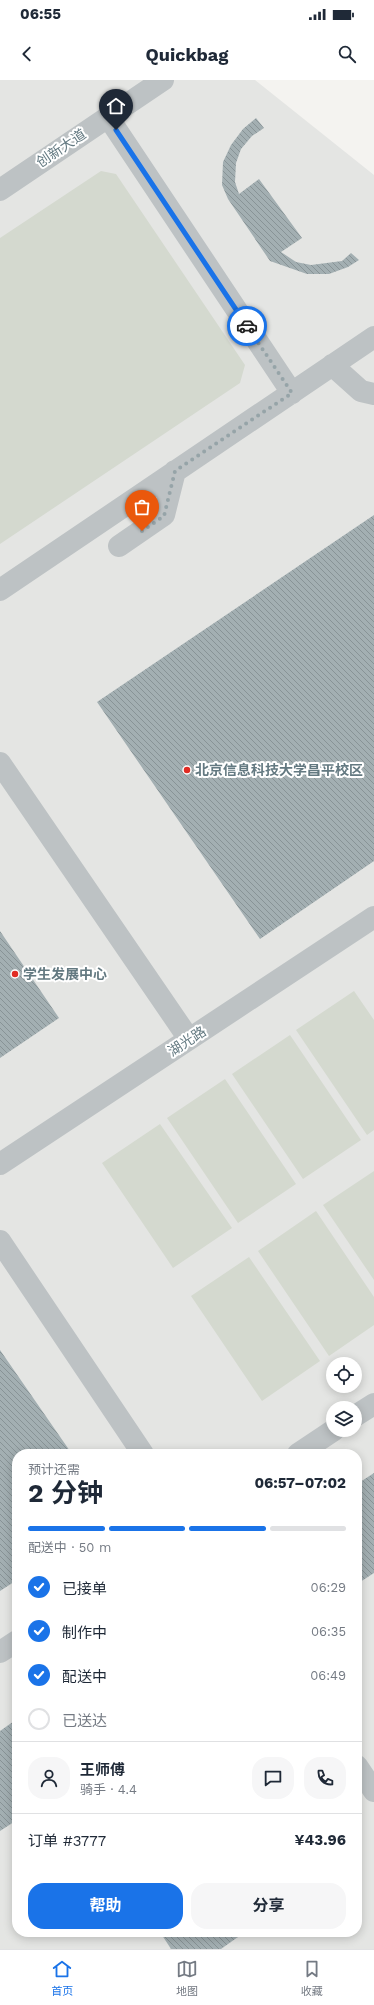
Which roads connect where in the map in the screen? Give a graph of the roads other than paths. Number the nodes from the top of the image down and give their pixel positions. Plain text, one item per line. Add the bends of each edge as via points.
1 (163, 80) edge
2 (108, 117) junction
3 (0, 190) edge
4 (374, 337) edge
5 (332, 365) junction
6 (292, 393) junction
7 (374, 394) edge
8 (175, 471) junction
9 (119, 546) dead end
10 (0, 590) edge
11 (0, 763) edge
12 (372, 923) edge
13 (189, 1040) junction
14 (0, 1164) edge
15 (0, 1241) edge
16 (374, 1404) edge
17 (362, 1412) edge
18 (326, 1435) edge
19 (140, 1449) edge
20 (306, 1449) edge
21 (12, 1644) edge
22 (0, 1652) edge
23 (362, 1773) edge
24 (374, 1791) edge

1 - 2 street, 创新大道
2 - 3 street, 创新大道
2 - 6 street
4 - 5 street
5 - 6 street
5 - 7 street via 361,391
6 - 8 street
8 - 9 street via 164,516
8 - 10 street
11 - 13 street
12 - 13 street, 湖光路
13 - 14 street, 湖光路
15 - 19 street
16 - 17 street
18 - 20 street
21 - 22 street
23 - 24 street

